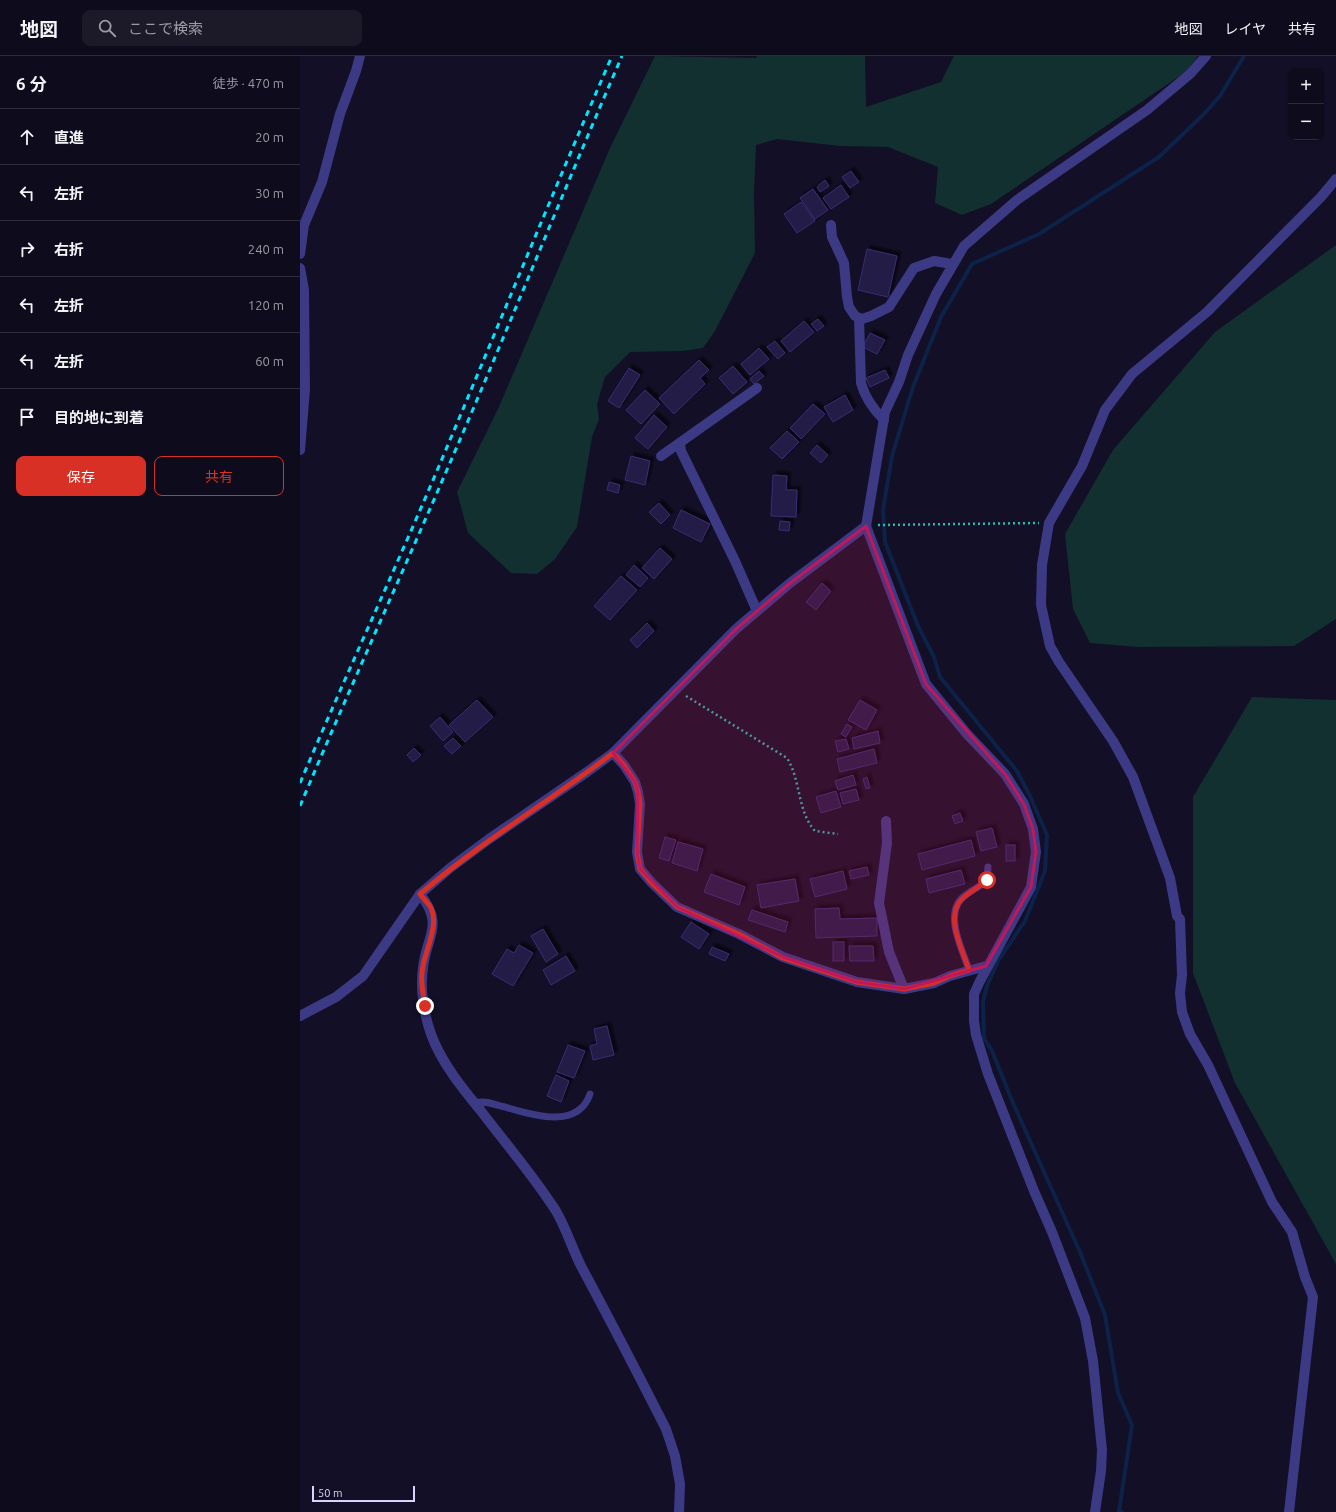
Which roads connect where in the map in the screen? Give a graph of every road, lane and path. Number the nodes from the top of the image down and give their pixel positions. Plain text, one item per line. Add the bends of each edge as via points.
1 (360, 56) edge
2 (1206, 56) edge
3 (1336, 179) edge
4 (831, 225) dead end
5 (300, 254) edge
6 (952, 264) junction
7 (300, 268) edge
8 (858, 318) junction
9 (757, 388) dead end
10 (884, 420) junction
11 (680, 444) junction
12 (300, 450) edge
13 (661, 456) dead end
14 (1050, 523) junction
15 (866, 526) junction
16 (757, 611) junction
17 (675, 689) junction
18 (613, 753) junction
19 (886, 821) dead end
20 (838, 834) dead end
21 (988, 867) dead end
22 (420, 894) junction
23 (986, 966) junction
24 (969, 970) junction
25 (904, 989) junction
26 (300, 1016) edge
27 (590, 1094) dead end
28 (474, 1103) junction
29 (679, 1512) edge
30 (1095, 1512) edge
31 (1288, 1512) edge

1 - 5 street via 340,114 322,182 304,225
2 - 6 street via 1190,74 1146,110 1017,200 964,246
3 - 14 street via 1207,312 1132,374 1105,410 1082,466
4 - 8 street via 832,237 844,263 846,297 849,307
6 - 8 street via 934,261 914,268 889,307 871,316
6 - 10 street via 908,355
7 - 12 street via 304,290 305,389
8 - 10 street via 860,383 874,411
9 - 11 street
10 - 15 street
11 - 13 street
11 - 16 street
14 - 15 path via 909,523
14 - 31 street via 1042,565 1041,604 1050,646 1134,777 1170,878 1177,916 1180,919 1182,1012 1190,1034 1208,1065 1272,1202 1292,1232 1313,1296
15 - 16 street
15 - 23 street via 926,684 967,734 1005,774 1024,804 1033,829 1036,852 1031,886
16 - 17 street
17 - 18 street
17 - 20 path via 786,758 793,769 807,822 815,831
18 - 22 street via 489,839
18 - 25 street via 628,771 638,792 640,804 637,852 640,869 677,907 739,934 783,958 856,982
19 - 25 street via 887,843 879,903 889,952
21 - 24 lane via 987,880 960,900 955,911 957,934
22 - 26 street via 363,976 336,997
22 - 28 street via 431,907 432,920 431,938 422,967 422,987 429,1029 436,1047
23 - 24 street
23 - 30 street via 974,994 976,1035 991,1081 1085,1318 1093,1361 1102,1450
24 - 25 street via 934,983
27 - 28 lane via 588,1102 578,1113 563,1117 531,1114 485,1102
28 - 29 street via 521,1160 557,1212 574,1251 666,1429 675,1456 680,1484

